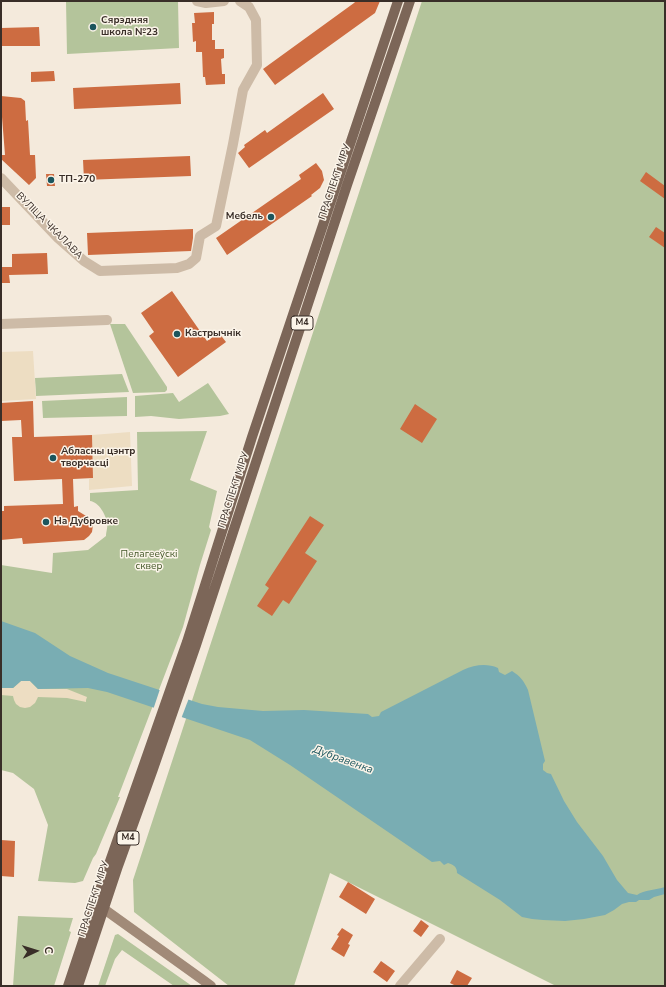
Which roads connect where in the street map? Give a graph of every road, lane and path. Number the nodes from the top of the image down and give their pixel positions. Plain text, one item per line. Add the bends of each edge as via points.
1 (197, 1) edge
2 (224, 1) edge
3 (240, 1) edge
4 (398, 1) edge
5 (410, 1) edge
6 (1, 178) edge
7 (107, 320) dead end
8 (1, 324) edge
9 (192, 644) junction
10 (100, 905) junction
11 (440, 939) dead end
12 (68, 986) edge
13 (78, 986) edge
14 (211, 986) edge
15 (400, 986) edge

1 - 2 street
3 - 6 street, ВУЛІЦА ЧКАЛАВА via 249,7 256,20 257,65 243,90 216,226 200,236 196,258 189,264 177,268 100,271 84,262 58,238
4 - 9 main road, ПРАСПЕКТ МІРУ / М4 via 254,431
5 - 9 main road, ПРАСПЕКТ МІРУ / М4
7 - 8 street
9 - 10 main road, ПРАСПЕКТ МІРУ / М4 via 154,768
9 - 10 main road, ПРАСПЕКТ МІРУ / М4 via 143,766
10 - 12 main road, ПРАСПЕКТ МІРУ / М4
10 - 13 main road, ПРАСПЕКТ МІРУ / М4
10 - 14 main road
11 - 15 street

